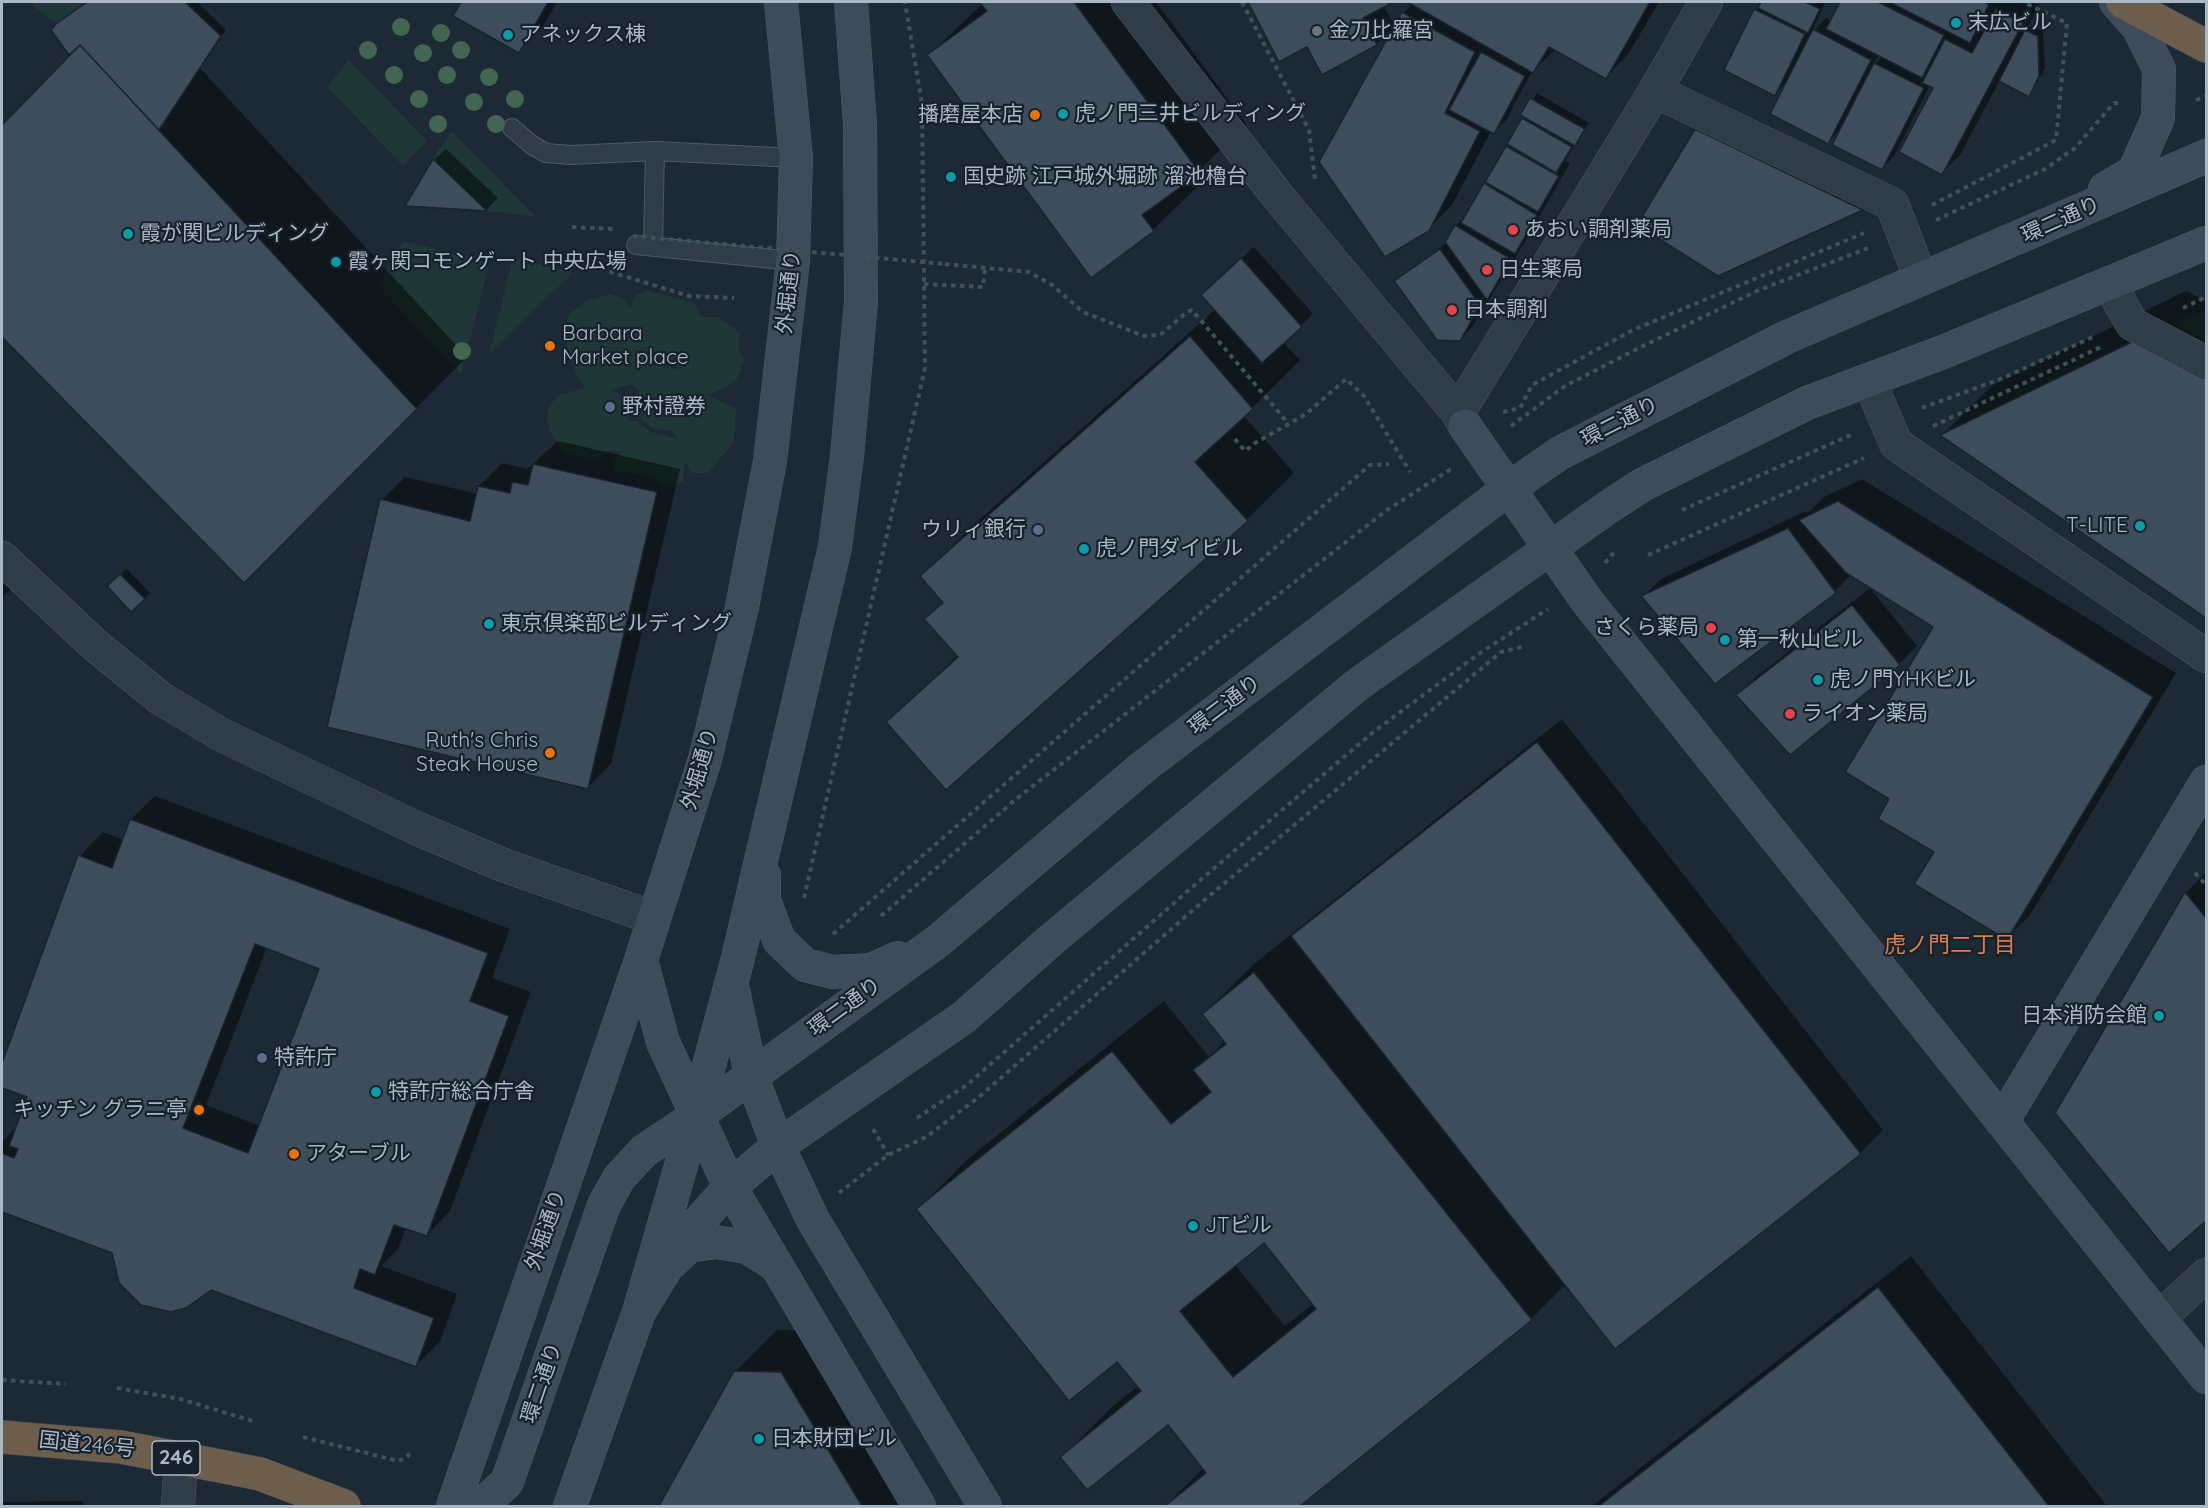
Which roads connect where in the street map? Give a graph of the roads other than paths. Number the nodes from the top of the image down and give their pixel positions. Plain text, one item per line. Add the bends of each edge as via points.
1 (781, 2) edge
2 (851, 2) edge
3 (1128, 2) edge
4 (1706, 2) edge
5 (2116, 2) edge
6 (2123, 2) edge
7 (2206, 46) edge
8 (1655, 91) junction
9 (512, 128) dead end
10 (655, 151) junction
11 (2206, 156) edge
12 (796, 158) junction
13 (2037, 231) junction
14 (2206, 243) edge
15 (793, 261) junction
16 (1921, 279) junction
17 (2109, 283) junction
18 (2206, 363) edge
19 (1869, 381) junction
20 (1468, 429) junction
21 (1508, 489) junction
22 (1550, 548) junction
23 (2, 558) edge
24 (2206, 656) edge
25 (2206, 782) edge
26 (2198, 821) edge
27 (763, 852) junction
28 (654, 918) junction
29 (939, 941) junction
30 (640, 960) junction
31 (732, 982) junction
32 (750, 1075) junction
33 (695, 1117) junction
34 (2002, 1122) junction
35 (778, 1146) junction
36 (730, 1187) junction
37 (777, 1266) junction
38 (666, 1267) junction
39 (2206, 1275) edge
40 (639, 1312) junction
41 (2159, 1318) junction
42 (2206, 1377) edge
43 (2, 1437) edge
44 (181, 1459) junction
45 (178, 1506) edge
46 (344, 1506) edge
47 (453, 1506) edge
48 (481, 1506) edge
49 (570, 1506) edge
50 (919, 1506) edge
51 (984, 1506) edge

1 - 12 main road, 外堀通り
2 - 27 main road via 860,124 861,302 847,456 835,547
3 - 20 street via 1276,194
4 - 8 street
5 - 13 main road via 2138,27 2159,69 2158,118 2134,172
6 - 7 highway
8 - 16 street via 1892,204
8 - 20 street
9 - 10 lane via 546,153
10 - 12 lane
10 - 15 lane via 637,240
11 - 13 main road, 環二通り
12 - 15 main road, 外堀通り
13 - 16 main road, 環二通り
14 - 17 main road
15 - 28 main road, 外堀通り via 770,460 742,607 705,759
16 - 21 main road, 環二通り via 1787,337 1560,453
17 - 18 street via 2132,324
17 - 19 main road
19 - 22 main road via 1807,403 1642,485
19 - 24 street via 1896,444
20 - 21 main road
21 - 22 main road
21 - 29 main road, 環二通り via 1143,767
22 - 34 main road via 1576,586
22 - 35 main road via 1357,685 964,1017
23 - 28 street via 95,645 160,698 220,734 503,865
25 - 26 main road
26 - 34 main road
27 - 29 main road via 764,900 779,940 805,965 833,972 871,970
27 - 31 main road
28 - 30 main road, 外堀通り
29 - 32 main road, 環二通り
30 - 33 main road via 663,1042
30 - 47 main road, 外堀通り
31 - 32 main road
31 - 33 main road
32 - 33 main road, 環二通り
32 - 35 main road
33 - 36 main road
33 - 40 main road
33 - 48 main road, 環二通り via 644,1151 619,1178 604,1205 507,1482
34 - 41 main road
35 - 36 main road
35 - 51 main road via 813,1220
36 - 37 main road
36 - 38 main road via 685,1237
37 - 38 main road via 747,1247 716,1242 689,1246
37 - 50 main road
38 - 40 main road
39 - 41 street
40 - 49 main road
41 - 42 main road
43 - 44 highway, 国道246号 / 246 via 121,1447
44 - 45 street
44 - 46 highway, 国道246号 / 246 via 260,1474

